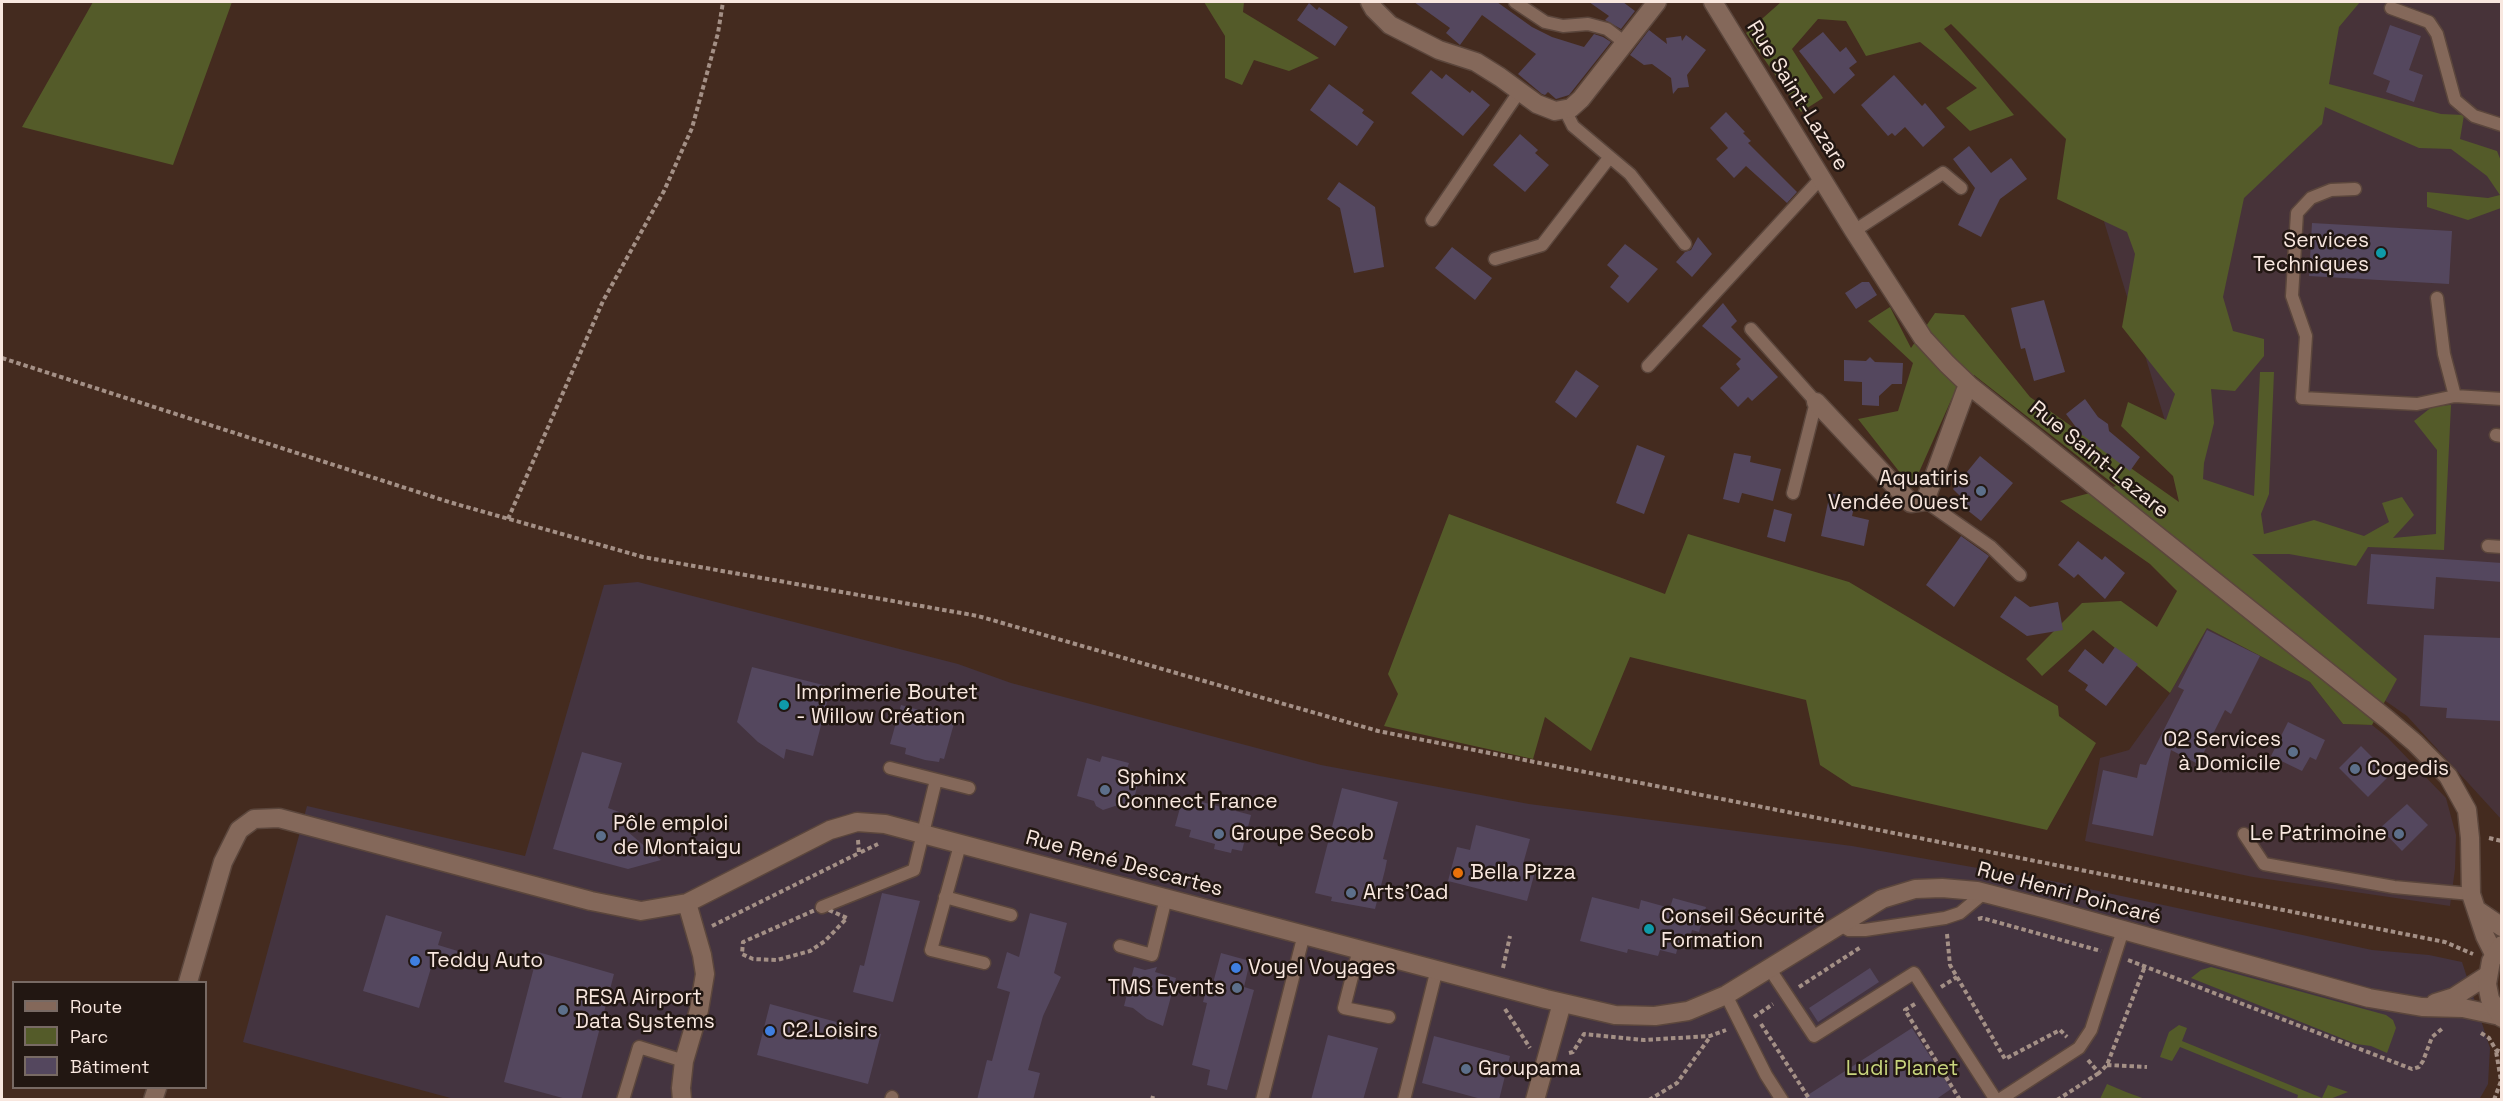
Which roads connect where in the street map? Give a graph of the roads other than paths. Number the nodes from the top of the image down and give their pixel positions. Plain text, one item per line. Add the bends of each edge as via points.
1 (1370, 2) edge
2 (1515, 2) edge
3 (1657, 2) edge
4 (1713, 2) edge
5 (2391, 8) dead end
6 (1624, 42) junction
7 (1518, 92) junction
8 (1565, 110) junction
9 (2502, 125) edge
10 (1609, 158) junction
11 (1822, 177) junction
12 (1961, 188) dead end
13 (2355, 189) dead end
14 (1432, 220) dead end
15 (1854, 231) junction
16 (1685, 244) dead end
17 (1495, 259) dead end
18 (2437, 298) dead end
19 (1750, 329) dead end
20 (1648, 366) dead end
21 (1970, 386) junction
22 (2455, 396) junction
23 (2502, 399) edge
24 (1816, 402) junction
25 (1792, 492) dead end
26 (1925, 501) junction
27 (2488, 546) dead end
28 (2502, 547) edge
29 (2020, 575) dead end
30 (890, 768) dead end
31 (936, 780) junction
32 (969, 788) dead end
33 (2244, 834) dead end
34 (922, 835) junction
35 (960, 844) junction
36 (1983, 892) junction
37 (945, 897) junction
38 (1166, 898) junction
39 (2474, 902) junction
40 (687, 903) junction
41 (822, 907) road end
42 (1011, 915) dead end
43 (1839, 924) junction
44 (2502, 927) edge
45 (2123, 930) junction
46 (1304, 934) junction
47 (1120, 946) dead end
48 (1359, 949) junction
49 (2498, 950) edge
50 (984, 963) dead end
51 (1769, 968) junction
52 (1437, 969) junction
53 (2488, 975) junction
54 (188, 981) edge
55 (1726, 995) junction
56 (1562, 1003) junction
57 (2422, 1007) junction
58 (1389, 1017) dead end
59 (2501, 1017) edge
60 (684, 1061) junction
61 (623, 1100) edge
62 (682, 1100) edge
63 (1262, 1100) edge
64 (1404, 1100) edge
65 (1535, 1100) edge
66 (1782, 1100) edge
67 (1998, 1100) edge

1 - 7 street via 1390,25 1439,50 1476,62
2 - 6 lane via 1545,22 1563,26 1588,24 1607,29
3 - 6 street
4 - 11 street, Rue Saint-Lazare
5 - 9 lane via 2429,22 2437,34 2456,100 2474,116
6 - 8 street via 1581,99
7 - 8 street via 1555,111
7 - 14 lane
8 - 10 lane via 1573,126
10 - 16 lane via 1630,174
10 - 17 lane via 1542,245
11 - 15 street, Rue Saint-Lazare
11 - 20 lane
12 - 15 lane via 1943,173
13 - 22 lane via 2331,190 2311,198 2297,213 2292,296 2306,336 2302,398 2417,404
15 - 21 street, Rue Saint-Lazare via 1923,338
18 - 22 lane via 2444,354
19 - 24 lane
21 - 26 street
21 - 39 street, Rue Saint-Lazare via 2388,720 2438,765 2467,810
22 - 23 lane
24 - 25 lane
24 - 26 street via 1911,503
26 - 29 lane via 1991,547
27 - 28 lane
30 - 31 lane
31 - 32 lane
31 - 34 lane
33 - 39 lane via 2264,864
34 - 35 street, Rue René Descartes
34 - 40 street, Rue René Descartes via 885,824 857,822 830,830
34 - 41 lane via 914,870
35 - 37 lane
35 - 38 street, Rue René Descartes
36 - 43 street, Rue Henri Poincaré via 1915,889 1882,899
36 - 43 lane via 1960,913 1945,918 1865,930 1849,930
36 - 45 street, Rue Henri Poincaré
37 - 42 lane
37 - 50 lane via 931,950
38 - 46 street, Rue René Descartes
38 - 47 lane via 1152,955
39 - 44 street
39 - 49 street, Rue Saint-Lazare via 2485,936
40 - 54 street, Rue René Descartes via 641,911 618,907 279,818 254,819 239,830 223,862
40 - 60 street via 705,974
43 - 51 street, Rue Henri Poincaré
45 - 57 street, Rue Henri Poincaré via 2358,995
45 - 67 lane via 2091,1030 2079,1048
46 - 48 street, Rue René Descartes
46 - 63 lane
48 - 52 street, Rue René Descartes
48 - 58 lane via 1344,1008
49 - 53 street
51 - 55 street, Rue Henri Poincaré
51 - 67 lane via 1814,1036 1914,973
52 - 56 street, Rue René Descartes
52 - 64 lane
53 - 57 street via 2454,997
53 - 59 street via 2490,999
55 - 56 street, Rue René Descartes via 1688,1011 1655,1016 1615,1015
55 - 66 lane
56 - 65 street
57 - 59 street via 2463,1008
60 - 61 lane via 639,1047
60 - 62 street

